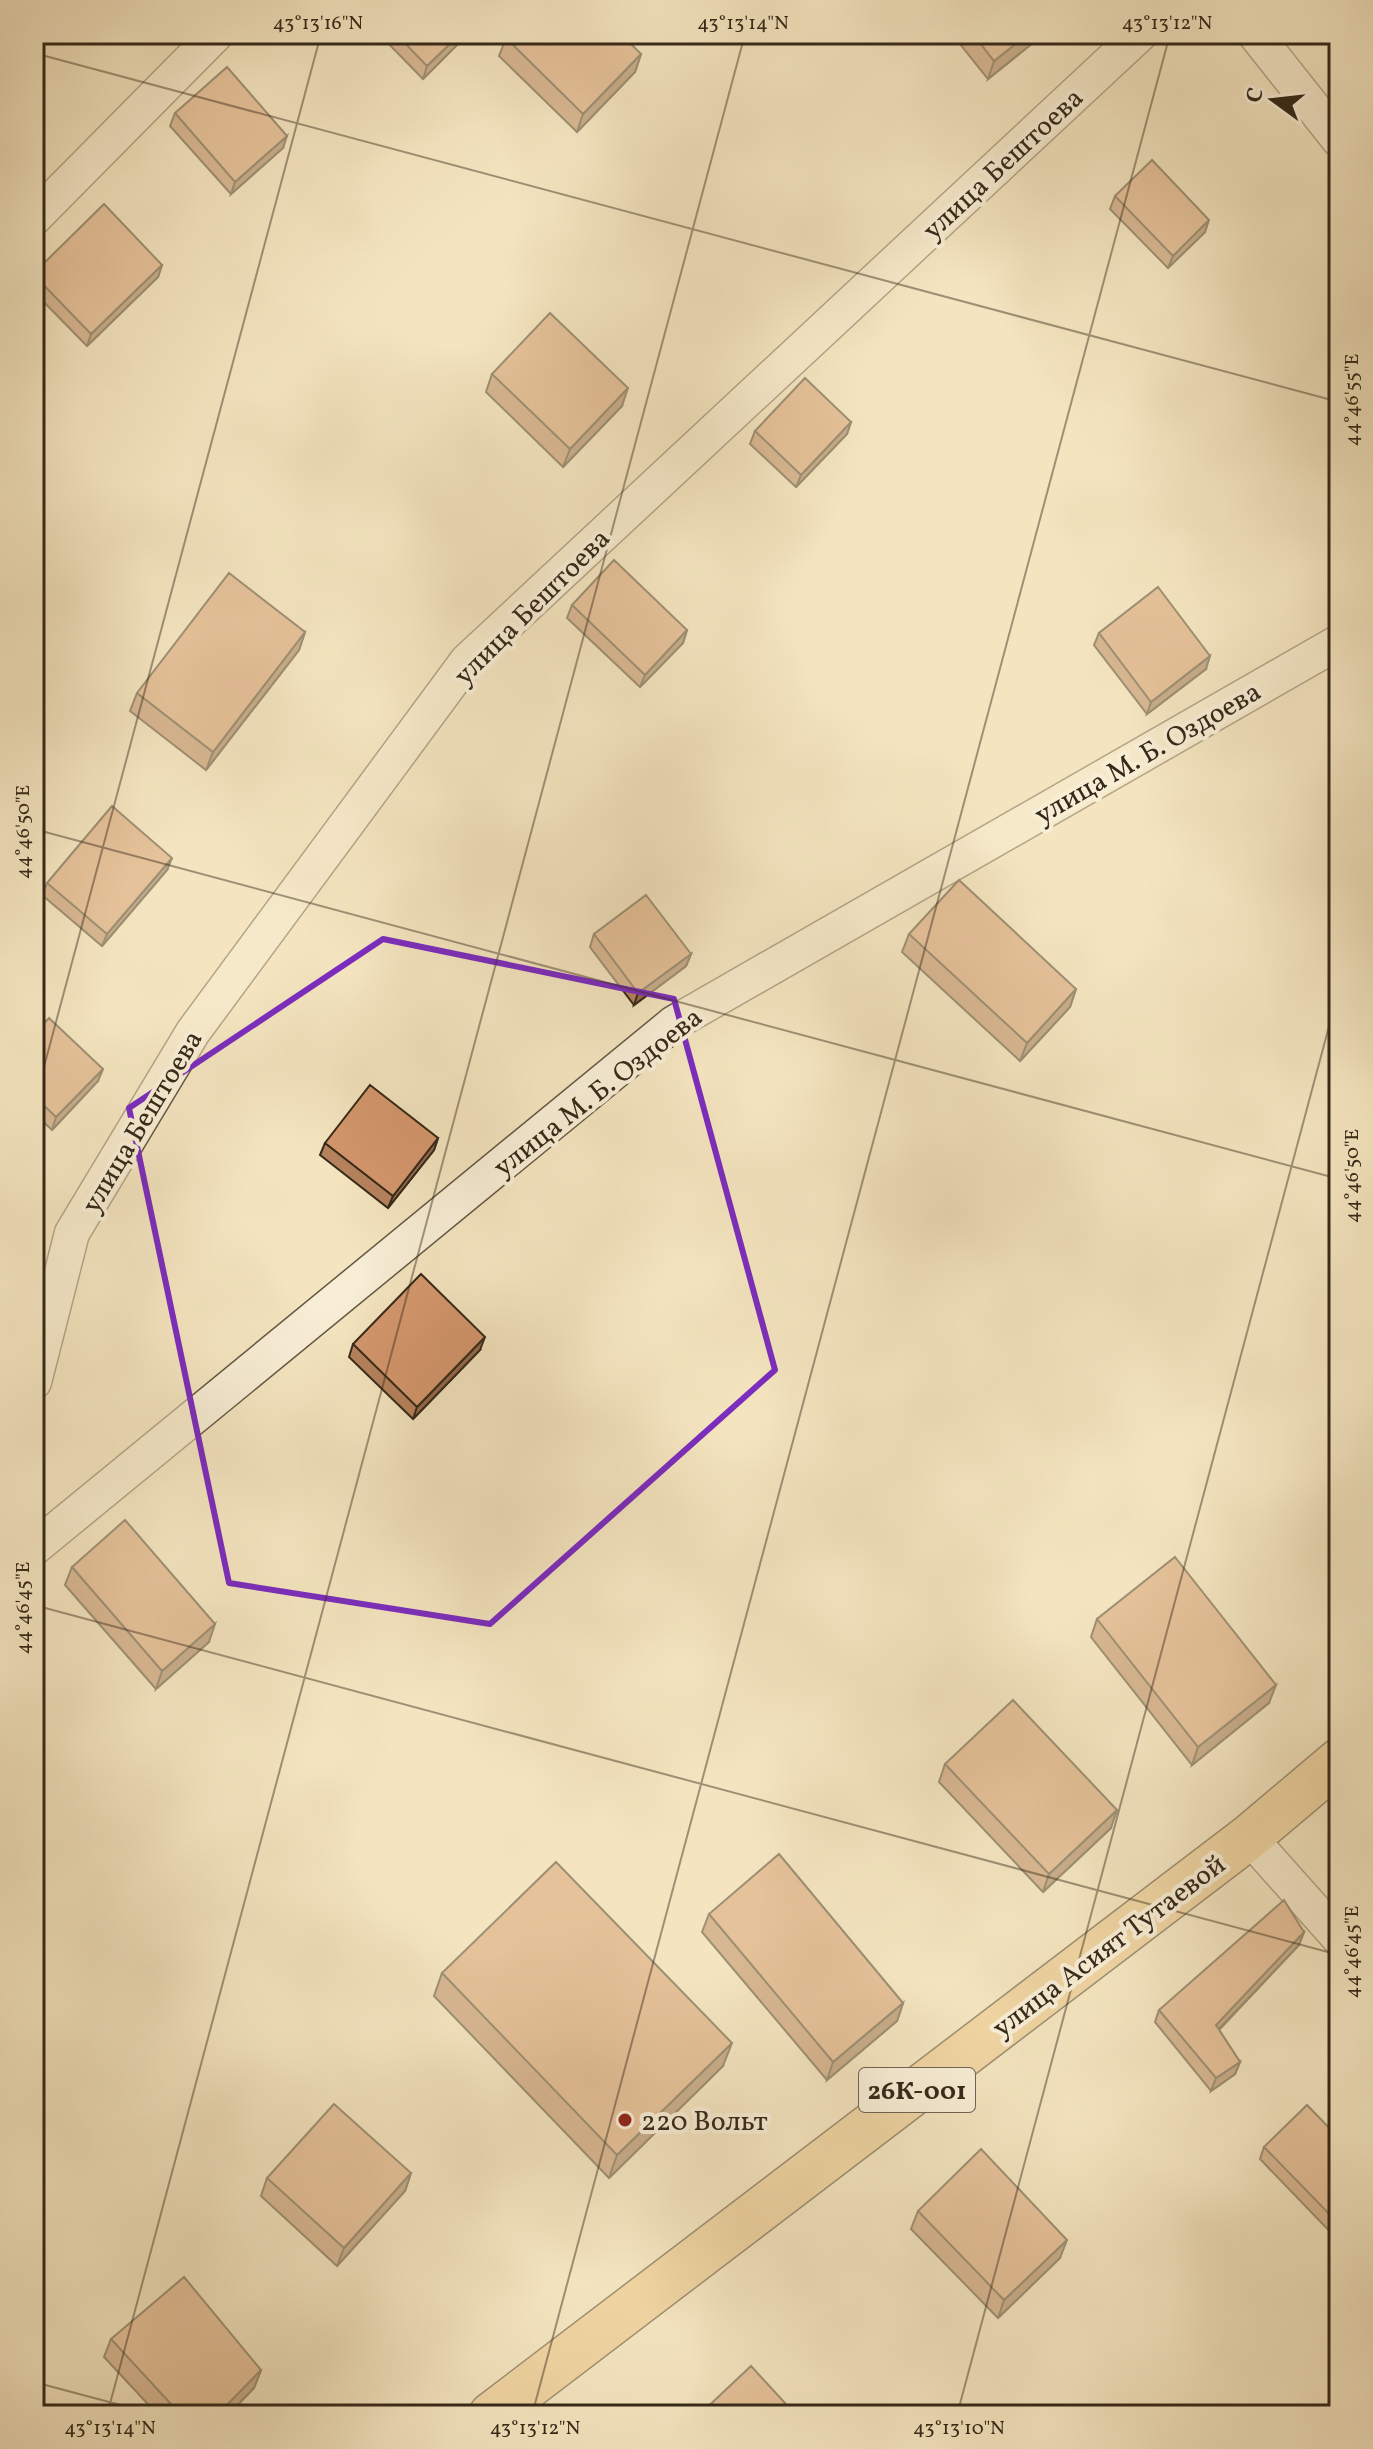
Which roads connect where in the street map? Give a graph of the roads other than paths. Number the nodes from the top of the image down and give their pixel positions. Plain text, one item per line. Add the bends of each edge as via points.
1 (216, 34) edge
2 (1140, 34) edge
3 (1255, 34) edge
4 (1339, 140) edge
5 (34, 218) edge
6 (1339, 642) edge
7 (34, 1382) edge
8 (34, 1548) edge
9 (1339, 1761) edge
10 (1249, 1837) junction
11 (1339, 1938) edge
12 (491, 2415) edge

1 - 5 street
2 - 7 street, улица Бештоева via 467,661 193,1032 72,1233
3 - 4 street
6 - 8 street, улица М. Б. Оздоева via 674,1023
9 - 10 main road, улица Асият Тутаевой / 26К-001
10 - 11 street
10 - 12 main road, улица Асият Тутаевой / 26К-001

